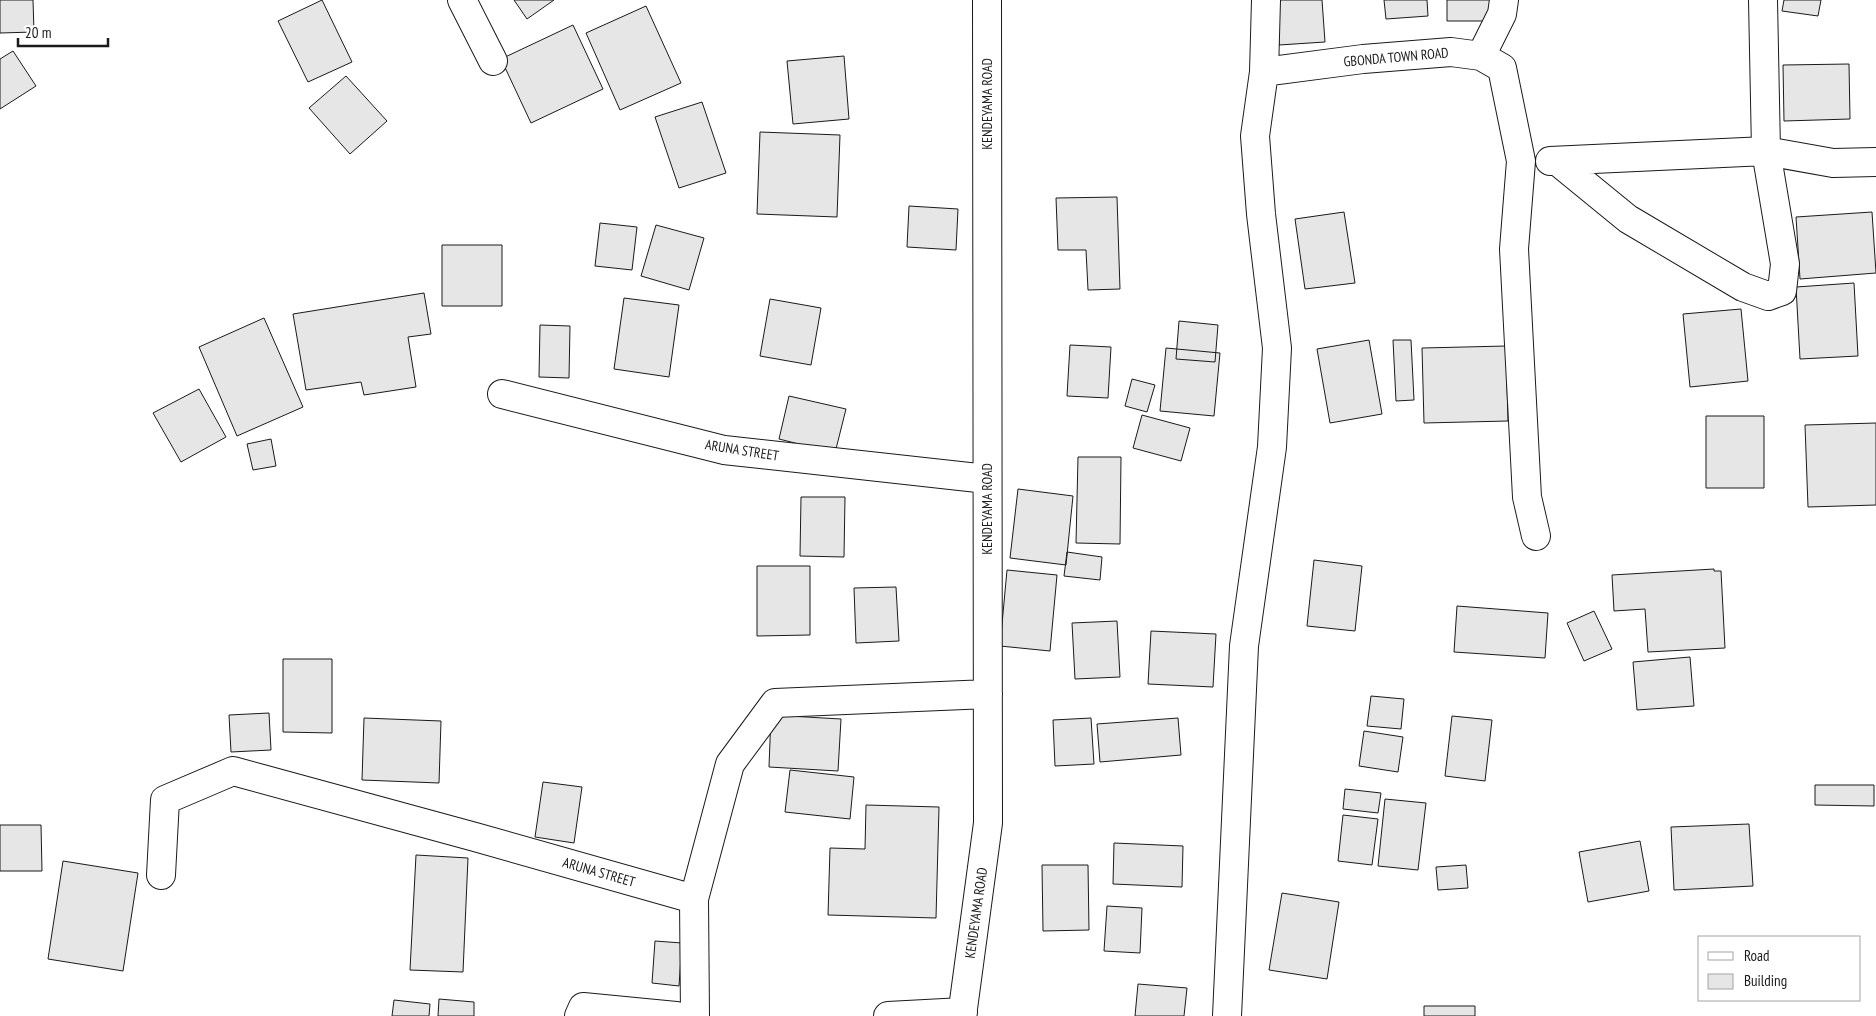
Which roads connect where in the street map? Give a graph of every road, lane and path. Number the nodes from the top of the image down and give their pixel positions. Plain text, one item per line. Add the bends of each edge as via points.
1 (462, 0) edge
2 (987, 0) edge
3 (1266, 0) edge
4 (1504, 0) edge
5 (1763, 0) edge
6 (1481, 56) junction
7 (493, 61) dead end
8 (1264, 72) junction
9 (1766, 151) junction
10 (1521, 161) junction
11 (1557, 161) junction
12 (1876, 162) edge
13 (502, 394) dead end
14 (987, 478) junction
15 (1536, 536) dead end
16 (988, 694) junction
17 (161, 875) dead end
18 (694, 899) junction
19 (962, 1014) edge
20 (579, 1016) edge
21 (676, 1016) edge
22 (695, 1016) edge
23 (888, 1016) edge
24 (1227, 1016) edge

1 - 7 street
2 - 14 street, KENDEYAMA ROAD
3 - 8 street
4 - 6 street via 1502,14
5 - 9 street
6 - 8 street, GBONDA TOWN ROAD via 1451,52
6 - 10 street, GBONDA TOWN ROAD via 1502,68
8 - 24 street via 1255,136 1277,348 1272,447 1244,646
9 - 11 street
9 - 11 street via 1786,264 1782,290 1768,296 1743,287 1628,219
9 - 12 street via 1833,163
10 - 11 street
10 - 15 street, GBONDA TOWN ROAD via 1514,250 1527,498
13 - 14 street, ARUNA STREET via 724,450
14 - 16 street, KENDEYAMA ROAD
16 - 18 street via 774,704 730,764
16 - 19 street, KENDEYAMA ROAD via 988,823
17 - 18 street, ARUNA STREET via 165,800 233,771
18 - 22 street
19 - 23 street
20 - 21 street via 582,1007

